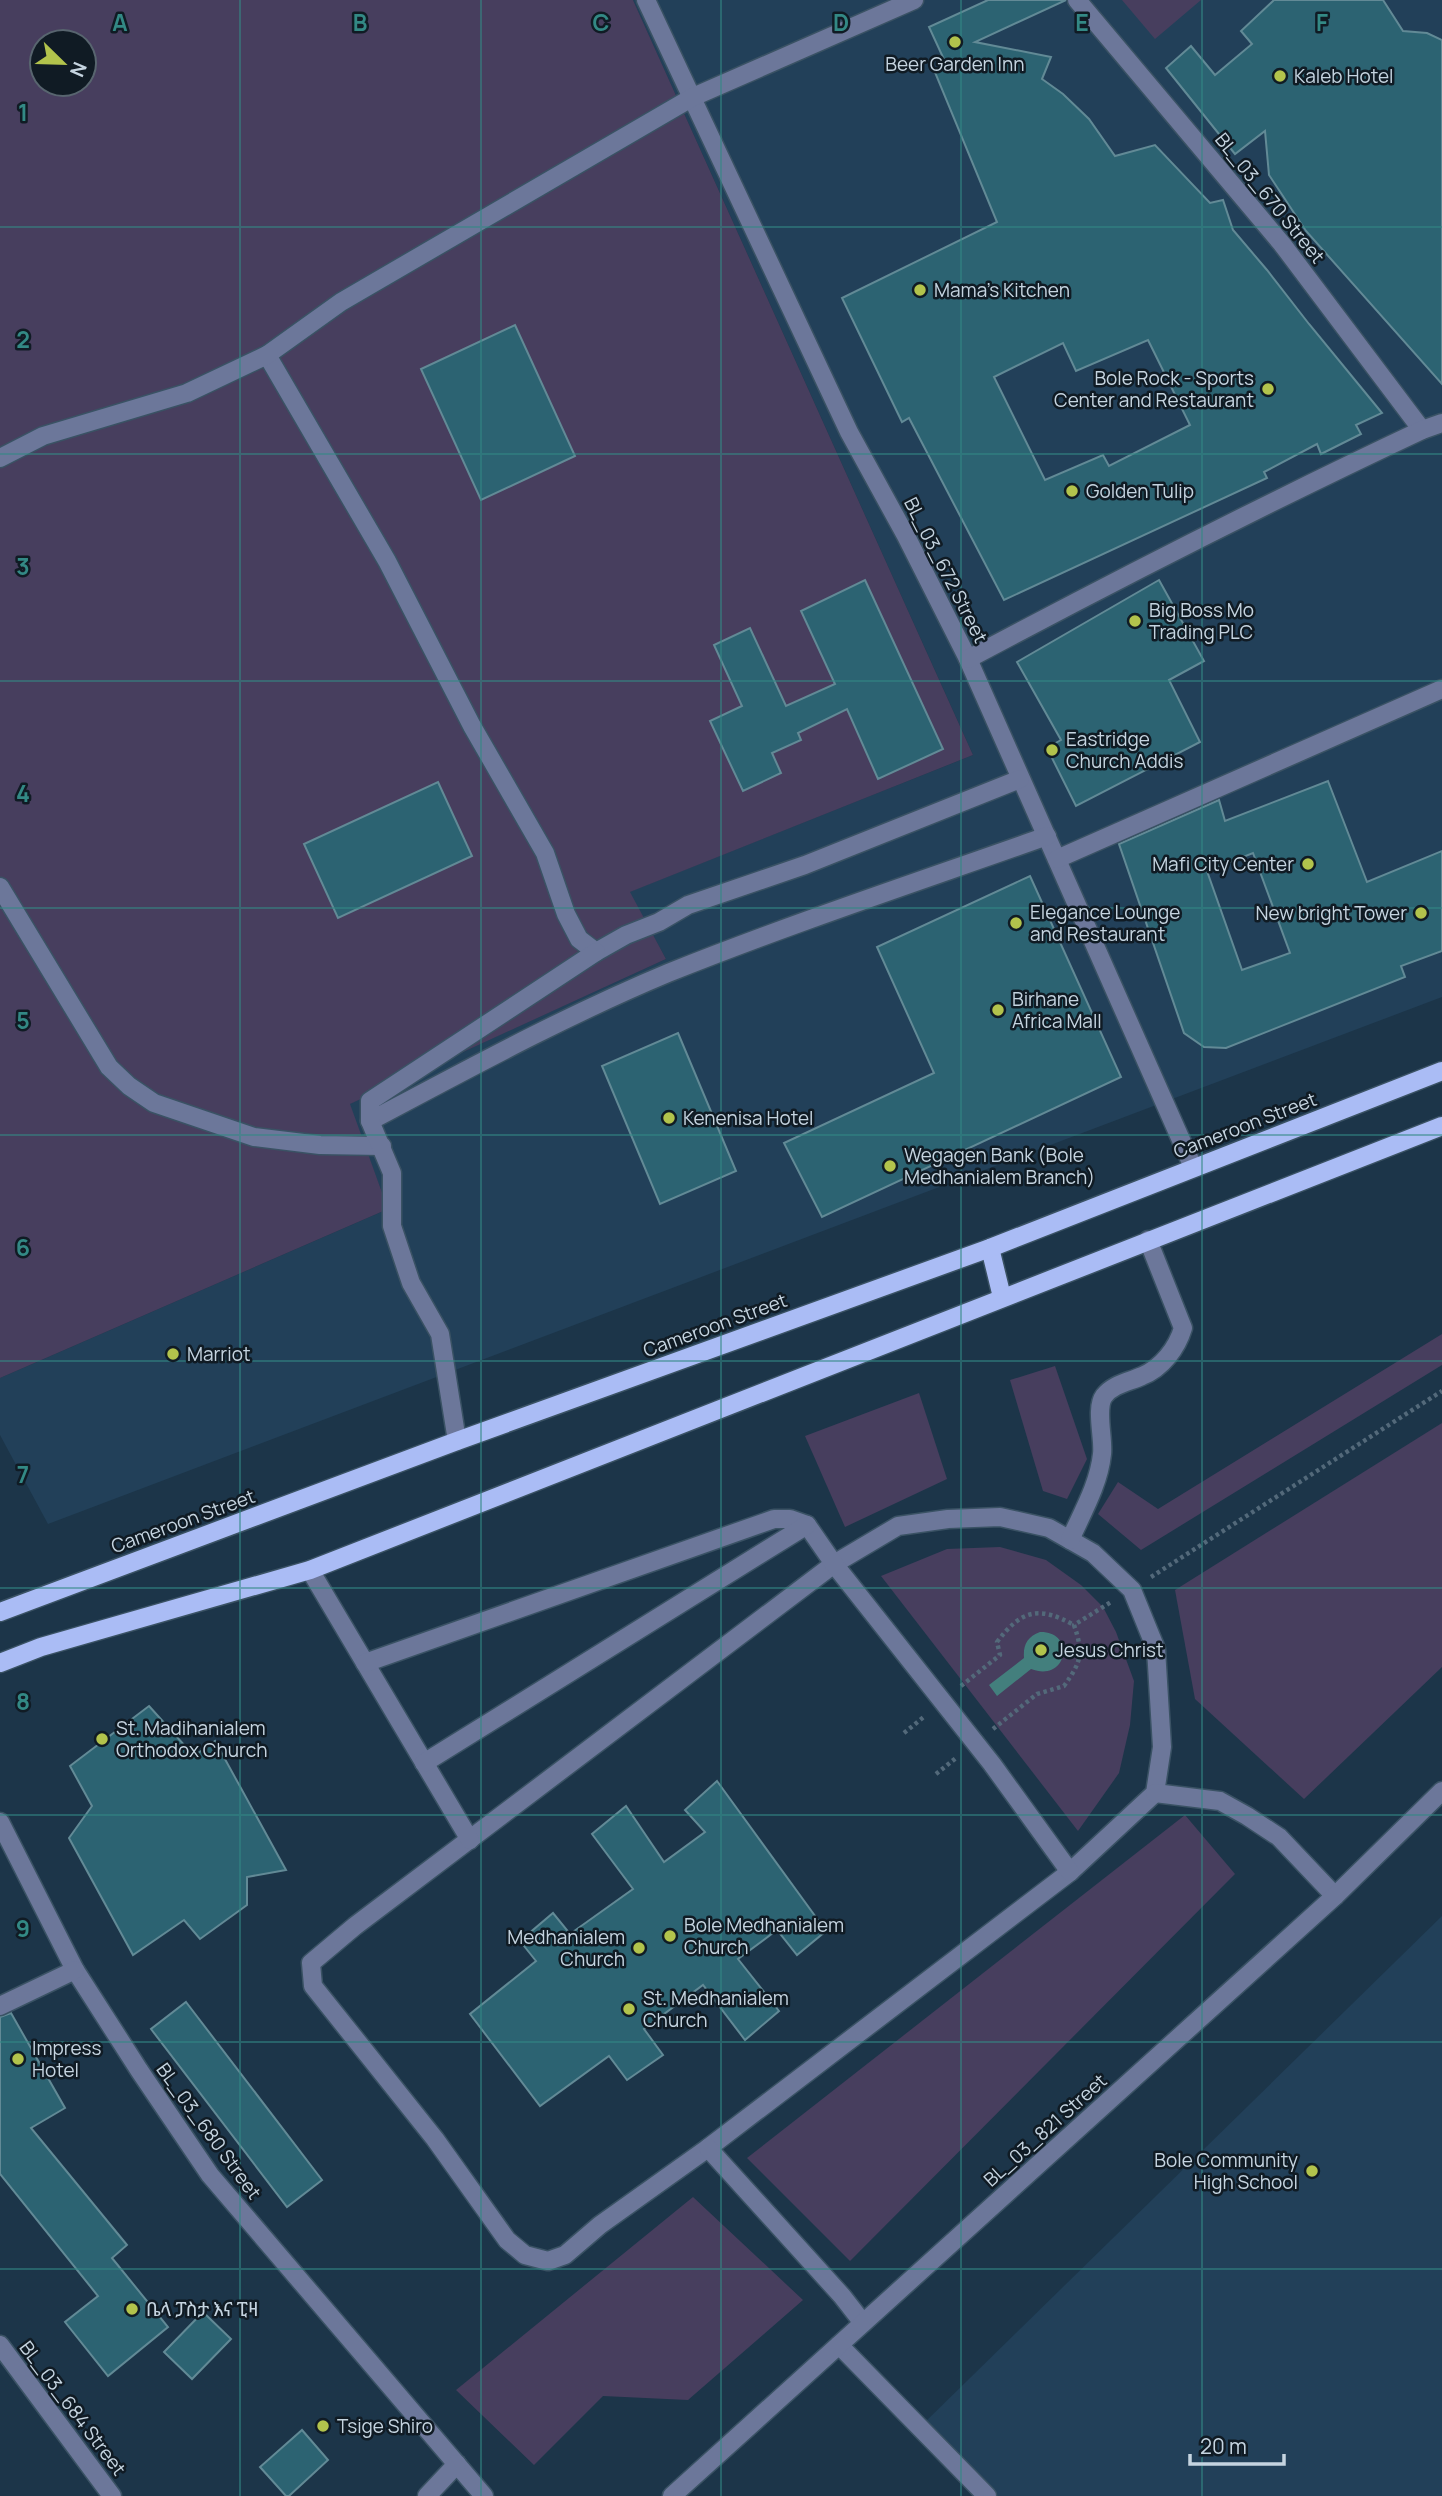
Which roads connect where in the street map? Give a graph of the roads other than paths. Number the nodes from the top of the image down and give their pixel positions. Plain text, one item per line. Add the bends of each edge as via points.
1 (646, 0) edge
2 (914, 0) edge
3 (1077, 0) edge
4 (693, 97) junction
5 (267, 355) junction
6 (1442, 423) edge
7 (1422, 430) junction
8 (0, 458) edge
9 (968, 659) junction
10 (1442, 689) edge
11 (1020, 779) junction
12 (1047, 836) junction
13 (1057, 859) junction
14 (0, 887) edge
15 (596, 951) junction
16 (1442, 1071) edge
17 (370, 1121) junction
18 (1442, 1126) edge
19 (382, 1146) junction
20 (1193, 1167) junction
21 (1148, 1240) junction
22 (989, 1248) junction
23 (1002, 1297) junction
24 (457, 1441) junction
25 (807, 1525) junction
26 (1070, 1540) junction
27 (834, 1564) junction
28 (310, 1570) junction
29 (0, 1612) edge
30 (0, 1663) edge
31 (365, 1663) junction
32 (424, 1763) junction
33 (1442, 1791) edge
34 (1155, 1793) junction
35 (0, 1822) edge
36 (470, 1840) junction
37 (1070, 1872) junction
38 (1335, 1896) junction
39 (75, 1970) junction
40 (0, 2006) edge
41 (708, 2148) junction
42 (863, 2323) junction
43 (0, 2345) edge
44 (839, 2345) junction
45 (457, 2464) junction
46 (113, 2496) edge
47 (426, 2496) edge
48 (484, 2496) edge
49 (672, 2496) edge
50 (987, 2496) edge

1 - 4 street, BL_03_672 Street
2 - 4 street
3 - 7 street, BL_03_670 Street via 1282,244
4 - 5 street via 341,302
4 - 9 street, BL_03_672 Street via 849,432
5 - 8 street via 187,393 43,436
5 - 15 street via 387,561 472,726 545,853 579,939
6 - 7 street
7 - 9 street via 1151,561
9 - 11 street, BL_03_672 Street
10 - 13 street
11 - 12 street, BL_03_672 Street
11 - 15 street via 805,865 688,905
12 - 13 street, BL_03_672 Street
12 - 17 street via 667,974 551,1025
13 - 20 street, BL_03_672 Street
14 - 19 street via 109,1067 154,1103 254,1137
15 - 17 street via 370,1101
16 - 20 main road, Cameroon Street
17 - 19 street
18 - 21 main road
19 - 24 street via 392,1173 392,1226 411,1283 440,1334
20 - 22 main road, Cameroon Street
21 - 23 main road
21 - 26 street via 1183,1328 1170,1354 1145,1375 1105,1394 1100,1403 1099,1473
22 - 23 main road
22 - 24 main road, Cameroon Street
23 - 28 main road
24 - 29 main road, Cameroon Street
25 - 27 street
25 - 31 street via 774,1518
25 - 32 street
26 - 27 street via 1049,1528 1000,1517 948,1519 898,1526
26 - 34 street via 1093,1553 1132,1590 1156,1649 1162,1747
27 - 36 street
27 - 37 street via 992,1764
28 - 30 main road via 41,1647
28 - 31 street
31 - 32 street
32 - 36 street
33 - 38 street, BL_03_821 Street
34 - 37 street
34 - 38 street via 1220,1801 1238,1811 1279,1837
35 - 39 street, BL_03_680 Street
36 - 41 street via 311,1963 311,1974 313,1986 435,2139 506,2240 525,2255 548,2261 565,2255
37 - 41 street
38 - 42 street, BL_03_821 Street
39 - 40 street
39 - 45 street, BL_03_680 Street via 210,2175
41 - 42 street
42 - 44 street, BL_03_821 Street
43 - 46 street, BL_03_684 Street
44 - 49 street, BL_03_821 Street
44 - 50 street
45 - 47 street
45 - 48 street, BL_03_680 Street

